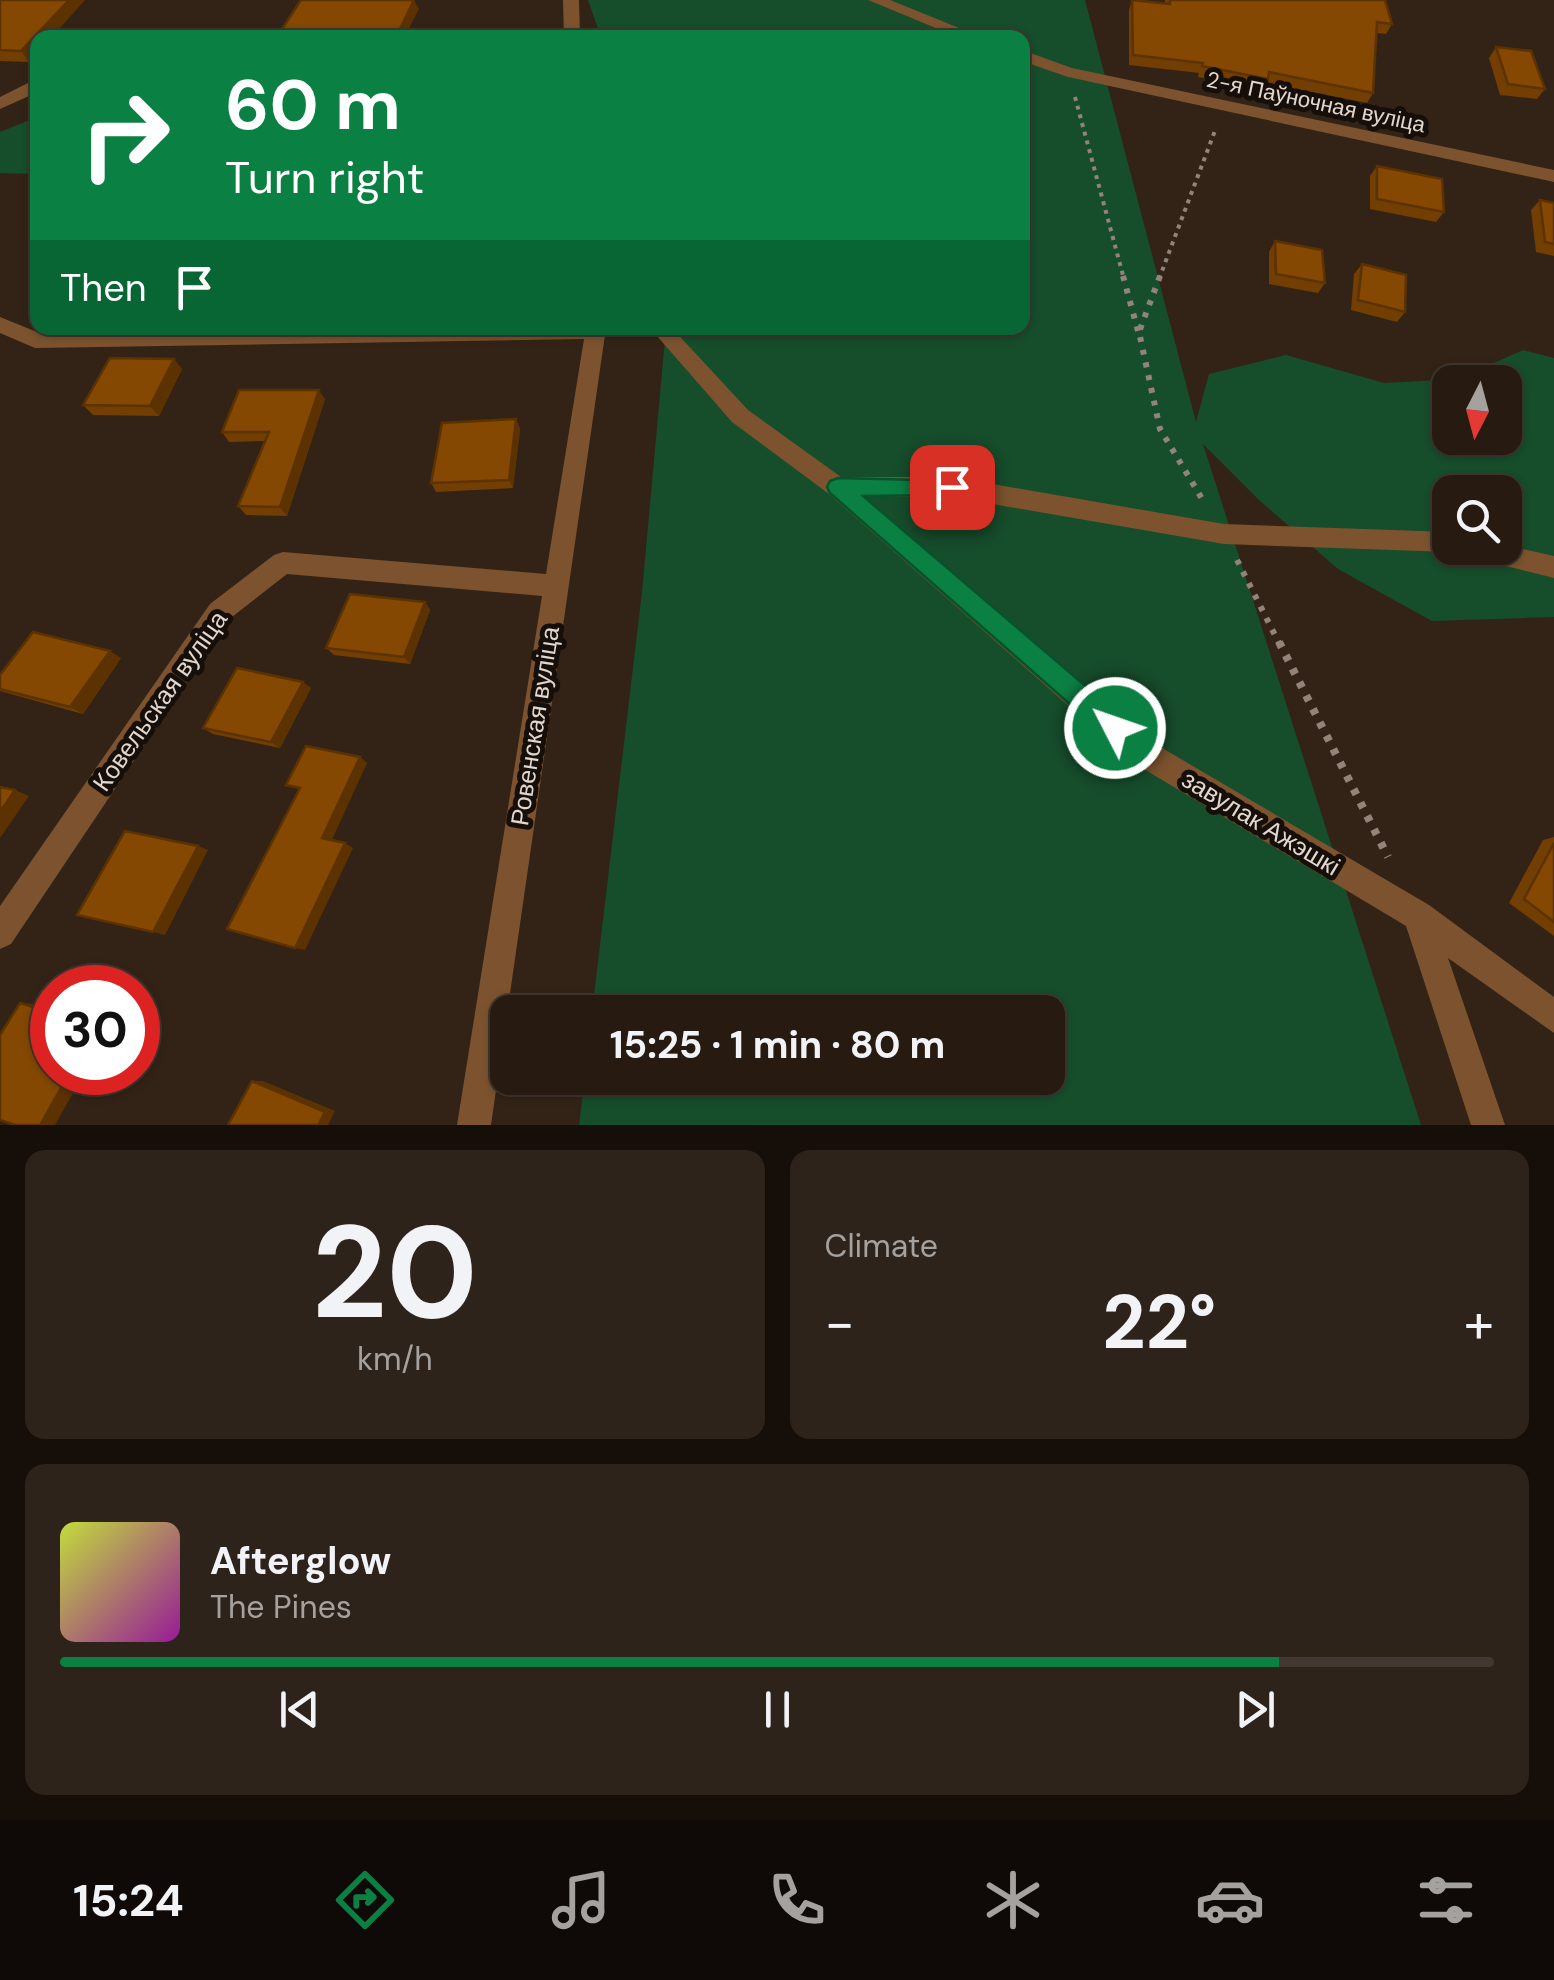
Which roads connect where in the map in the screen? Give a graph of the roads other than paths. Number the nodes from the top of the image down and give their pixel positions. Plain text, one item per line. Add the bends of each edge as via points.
1 (571, 0) edge
2 (876, 0) edge
3 (572, 30) edge
4 (955, 30) edge
5 (1030, 58) edge
6 (0, 86) edge
7 (30, 87) edge
8 (30, 90) edge
9 (0, 104) edge
10 (1554, 176) edge
11 (0, 324) edge
12 (290, 335) edge
13 (595, 335) edge
14 (666, 335) edge
15 (838, 487) junction
16 (1432, 541) edge
17 (1522, 559) edge
18 (1554, 567) edge
19 (557, 586) junction
20 (1418, 916) junction
21 (0, 933) edge
22 (1554, 1017) edge
23 (474, 1125) edge
24 (1488, 1125) edge

1 - 3 street
2 - 4 street
5 - 10 street, 2-я Паўночная вуліца via 1068,72
6 - 7 street
8 - 9 street
11 - 12 street via 35,340
13 - 19 street, Ровенская вуліца
14 - 15 street, завулак Ажэшкі via 740,416
15 - 16 street via 952,487 1224,534
15 - 20 street, завулак Ажэшкі via 1142,752
17 - 18 street
19 - 21 street, Ковельская вуліца via 283,562 219,612
19 - 23 street, Ровенская вуліца
20 - 22 street, завулак Ажэшкі
20 - 24 street

